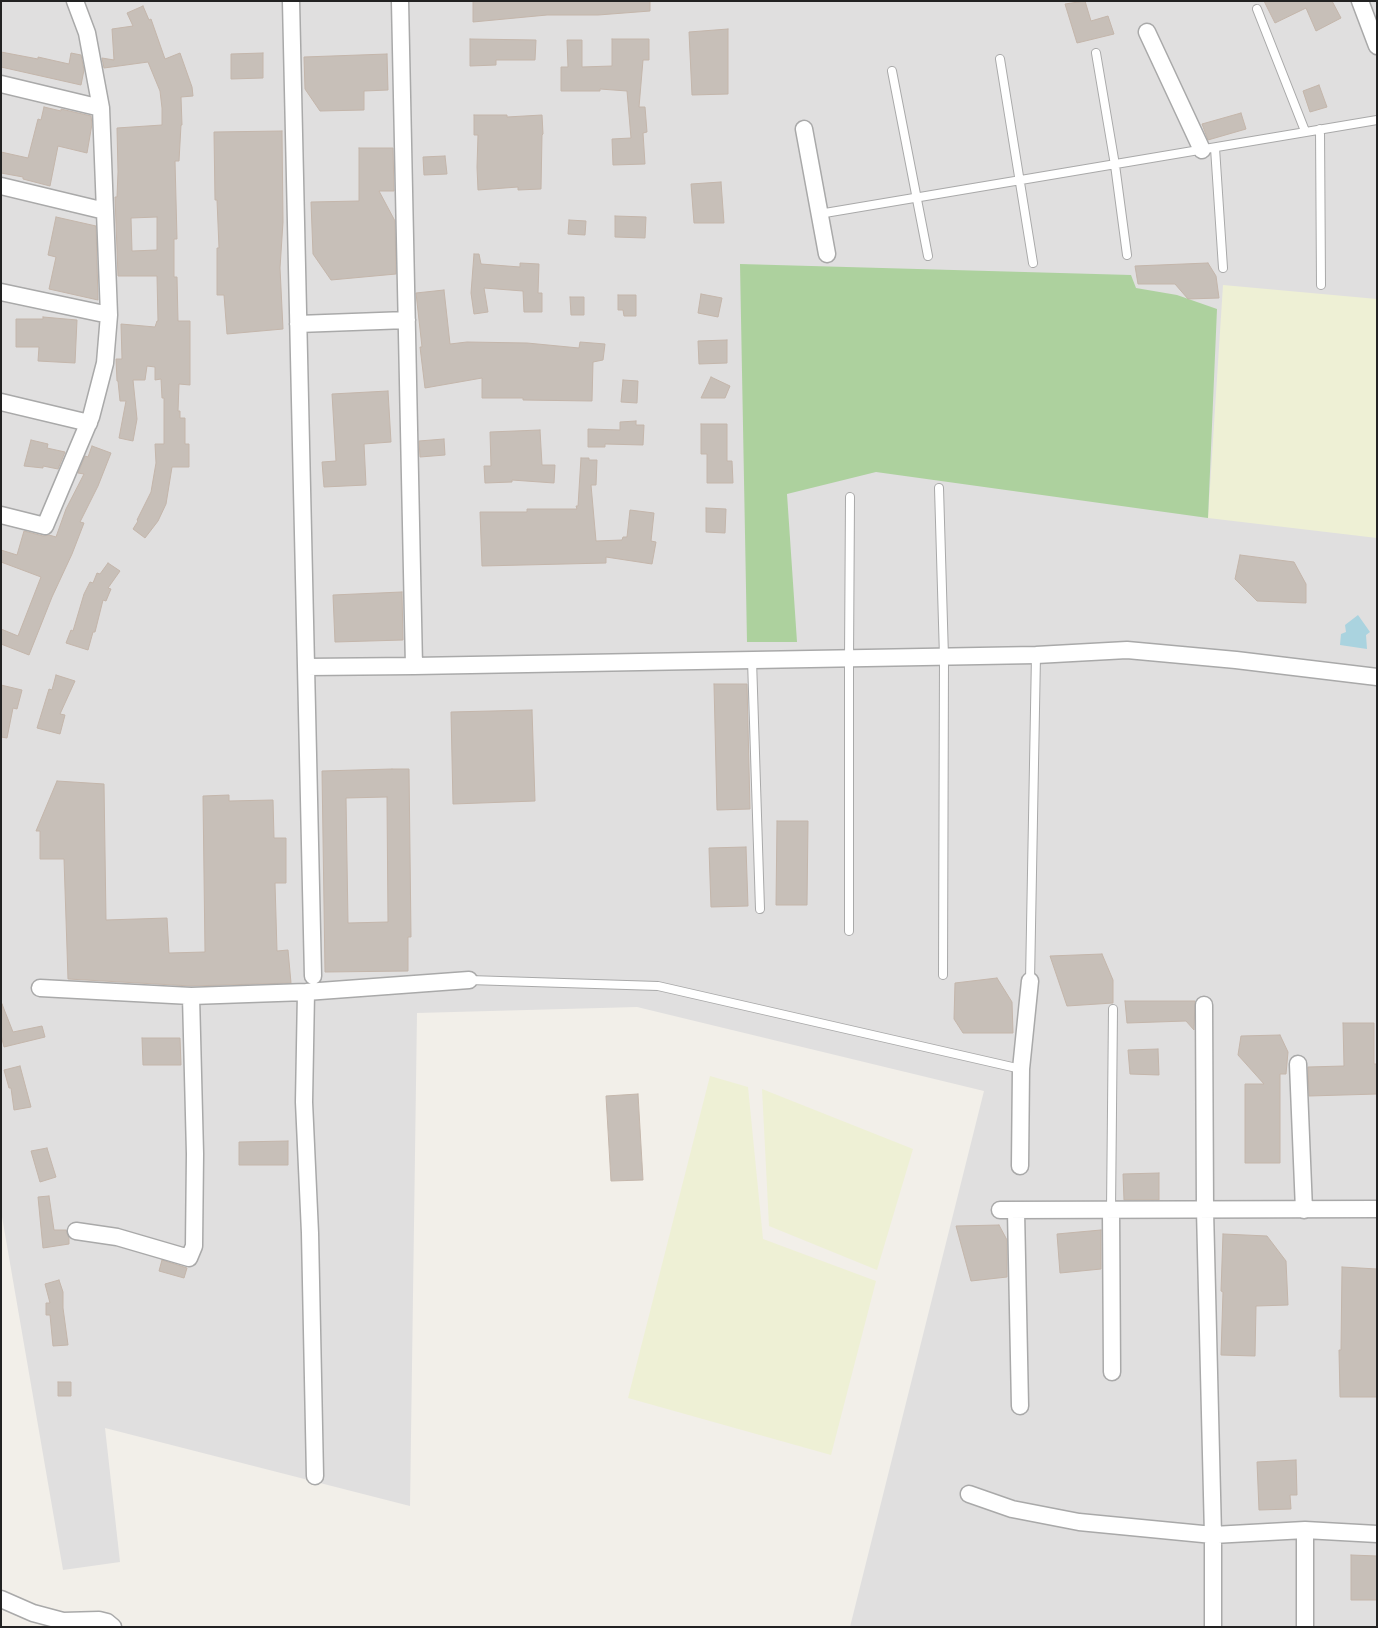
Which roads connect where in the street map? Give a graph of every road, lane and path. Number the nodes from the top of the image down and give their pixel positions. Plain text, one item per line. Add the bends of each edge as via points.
1 (75, 1) edge
2 (291, 1) edge
3 (400, 1) edge
4 (1360, 1) edge
5 (1257, 9) dead end
6 (1147, 32) dead end
7 (1377, 46) edge
8 (1096, 53) dead end
9 (1000, 59) dead end
10 (892, 71) dead end
11 (1, 84) edge
12 (101, 108) junction
13 (1377, 120) edge
14 (1320, 128) junction
15 (804, 130) dead end
16 (1305, 131) junction
17 (1209, 149) junction
18 (1115, 165) junction
19 (1020, 180) junction
20 (1, 186) edge
21 (917, 198) junction
22 (105, 211) junction
23 (819, 214) junction
24 (826, 254) dead end
25 (928, 256) dead end
26 (1128, 256) dead end
27 (1033, 263) dead end
28 (1223, 268) dead end
29 (1321, 284) dead end
30 (1, 292) edge
31 (109, 316) junction
32 (407, 320) junction
33 (298, 324) junction
34 (1, 402) edge
35 (89, 423) junction
36 (939, 488) dead end
37 (850, 497) dead end
38 (1, 516) edge
39 (1036, 655) junction
40 (944, 657) junction
41 (848, 658) junction
42 (752, 660) junction
43 (414, 666) junction
44 (306, 667) junction
45 (1377, 677) edge
46 (760, 909) dead end
47 (849, 931) dead end
48 (943, 975) dead end
49 (313, 976) dead end
50 (469, 980) joint
51 (1030, 981) joint
52 (40, 988) dead end
53 (306, 992) junction
54 (191, 996) junction
55 (1204, 1005) dead end
56 (1113, 1009) dead end
57 (1298, 1064) dead end
58 (1021, 1069) junction
59 (1020, 1166) dead end
60 (1377, 1209) edge
61 (1111, 1210) junction
62 (1205, 1210) junction
63 (1304, 1210) junction
64 (76, 1231) dead end
65 (1112, 1372) dead end
66 (1020, 1406) dead end
67 (316, 1476) dead end
68 (969, 1494) dead end
69 (1305, 1530) junction
70 (1377, 1534) edge
71 (1213, 1535) junction
72 (1, 1599) edge
73 (113, 1627) edge
74 (1213, 1627) edge
75 (1306, 1627) edge

1 - 12 street via 87,33
2 - 33 street
3 - 32 street
4 - 7 street
5 - 16 lane
6 - 17 street
8 - 18 lane
9 - 19 lane
10 - 21 lane
11 - 12 street
12 - 22 street
13 - 14 lane
14 - 16 lane
14 - 29 lane
15 - 23 street
16 - 17 lane
17 - 18 lane
17 - 28 lane
18 - 19 lane
18 - 26 lane
19 - 21 lane
19 - 27 lane
20 - 22 street
21 - 23 lane
21 - 25 lane
22 - 31 street
23 - 24 street
30 - 31 street
31 - 35 street via 105,363
32 - 33 street
32 - 43 street
33 - 44 street
34 - 35 street
35 - 38 street via 45,526
36 - 40 lane
37 - 41 lane
39 - 40 street
39 - 45 street via 1127,650
39 - 51 lane
40 - 41 street
40 - 48 lane
41 - 42 street
41 - 47 lane
42 - 43 street
42 - 46 lane
43 - 44 street
44 - 49 street
50 - 53 street
50 - 58 lane via 658,986
51 - 58 street
52 - 54 street
53 - 54 street
53 - 67 street via 304,1102
54 - 64 street via 195,1163 194,1246 189,1258 117,1237
55 - 62 street
56 - 61 lane
57 - 63 street
58 - 59 street
60 - 63 street
61 - 62 street
61 - 65 street
61 - 66 street via 1008,1210
62 - 63 street
62 - 71 street
68 - 71 street via 1012,1509 1079,1522
69 - 70 street
69 - 71 street
69 - 75 street
71 - 74 street
72 - 73 street via 33,1614 63,1621 99,1620

